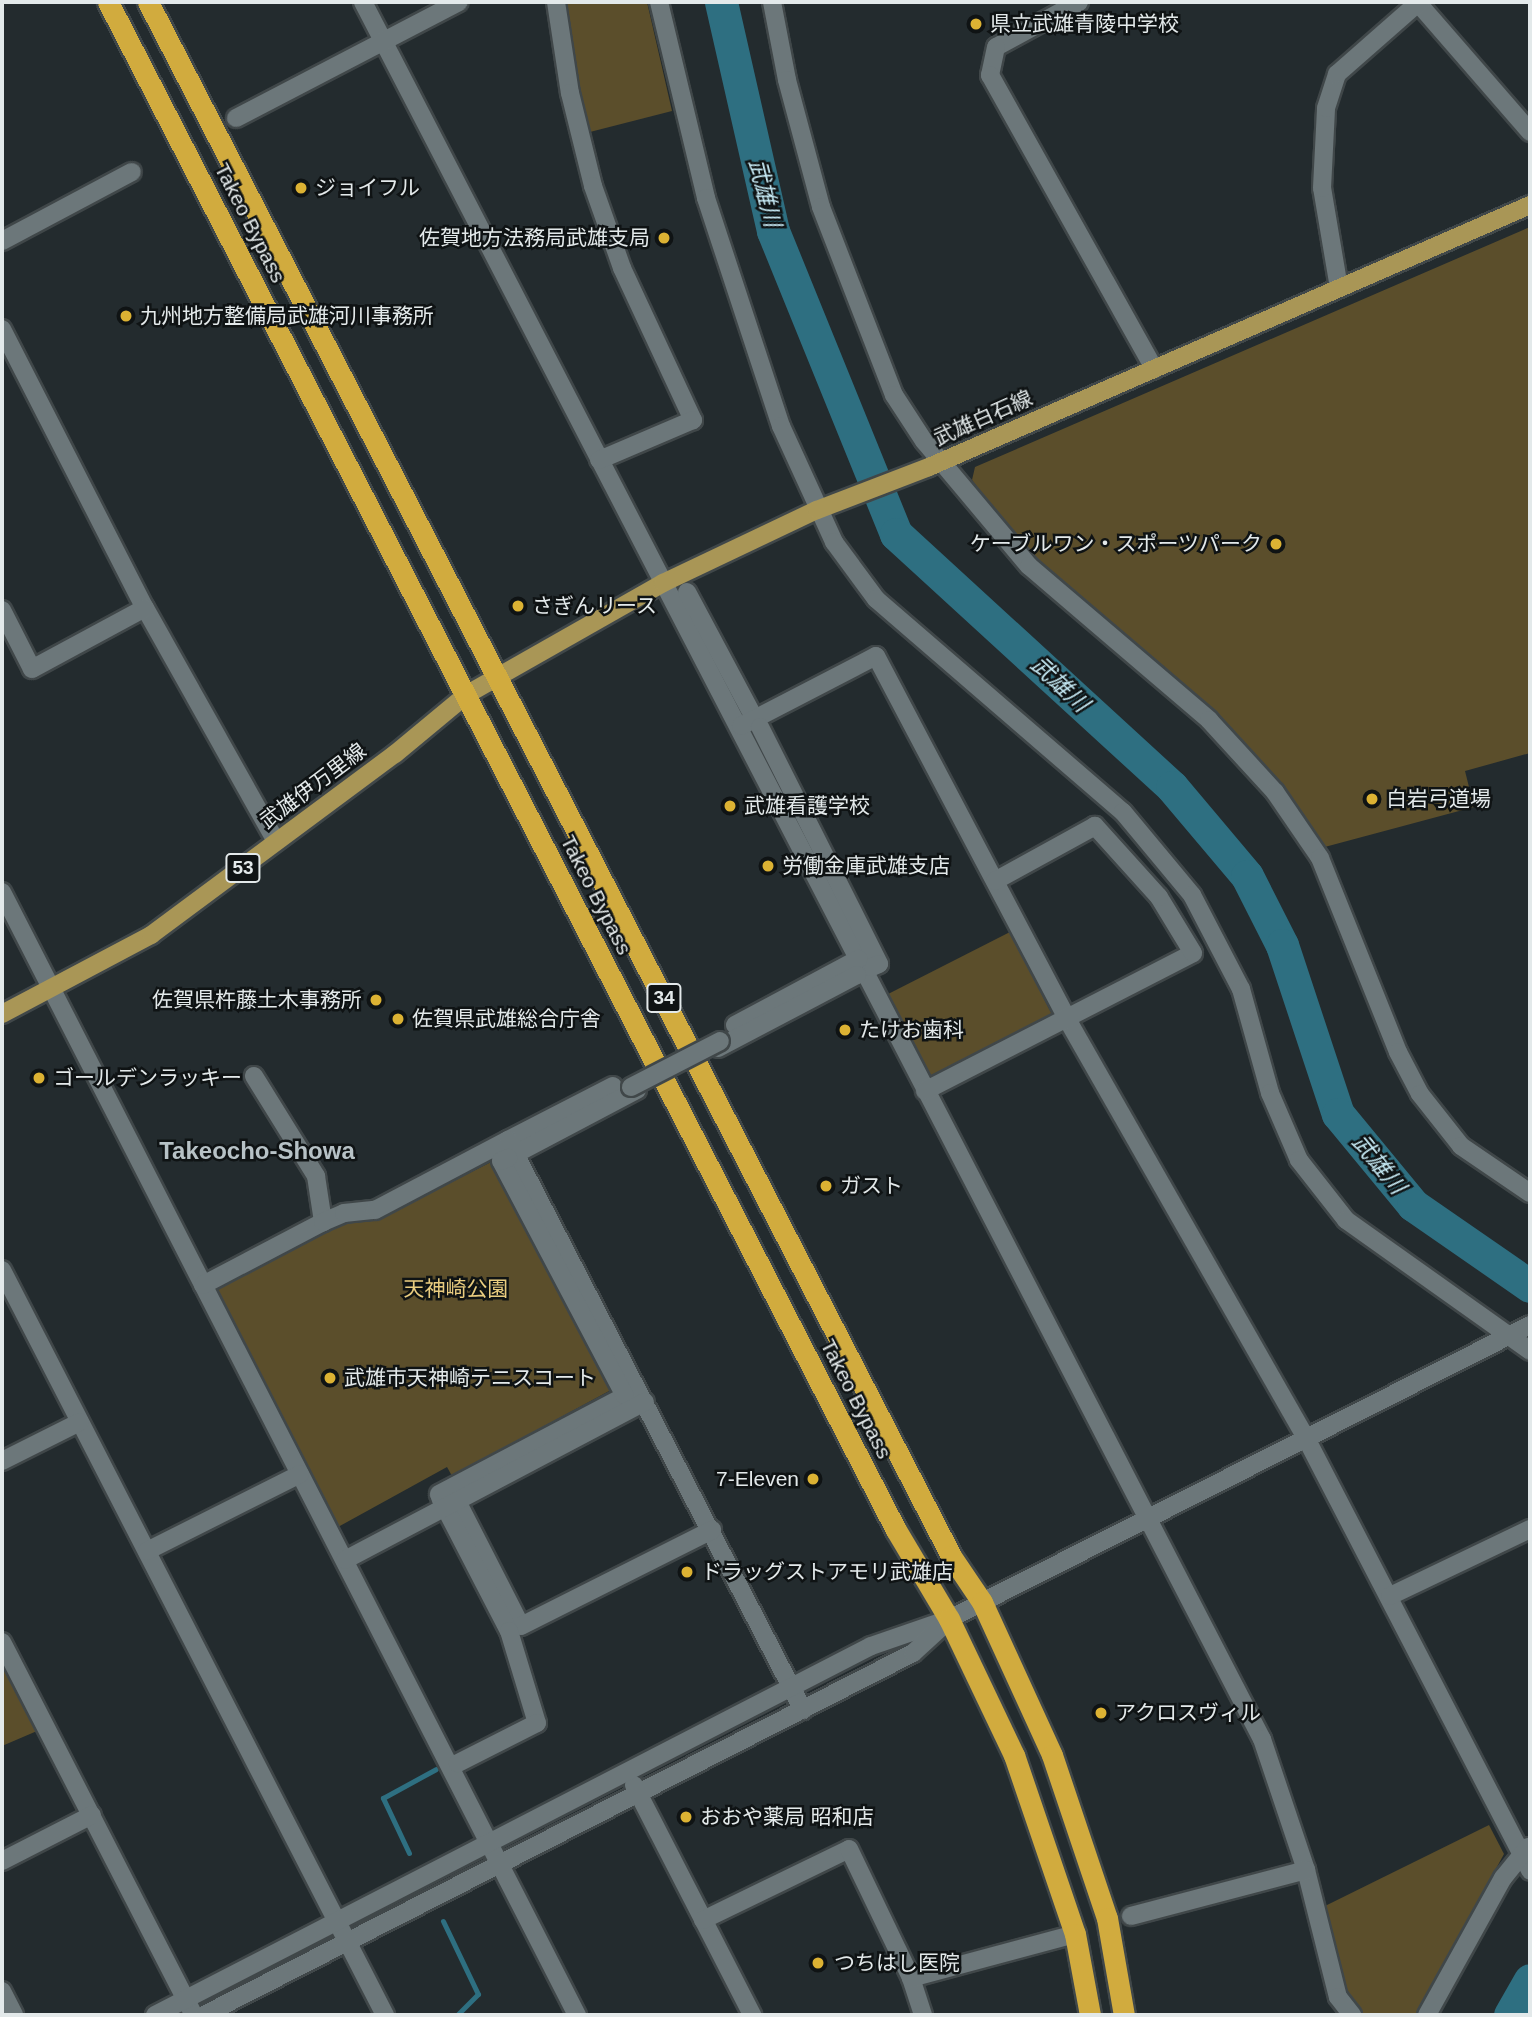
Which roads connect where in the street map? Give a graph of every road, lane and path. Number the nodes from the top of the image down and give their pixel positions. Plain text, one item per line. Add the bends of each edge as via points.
1 (108, 2) edge
2 (148, 2) edge
3 (363, 2) edge
4 (459, 2) edge
5 (556, 2) edge
6 (659, 2) edge
7 (772, 2) edge
8 (1079, 2) edge
9 (1419, 2) edge
10 (383, 41) junction
11 (236, 118) dead end
12 (1530, 132) edge
13 (132, 173) dead end
14 (1530, 205) edge
15 (2, 242) edge
16 (1339, 288) junction
17 (2, 329) edge
18 (1154, 369) junction
19 (599, 460) junction
20 (936, 464) junction
21 (818, 510) junction
22 (663, 583) junction
23 (687, 592) dead end
24 (145, 608) junction
25 (2, 610) edge
26 (500, 676) junction
27 (466, 695) junction
28 (750, 710) dead end
29 (741, 726) junction
30 (760, 727) dead end
31 (276, 841) junction
32 (995, 881) junction
33 (2, 892) edge
34 (862, 967) junction
35 (51, 988) junction
36 (2, 1014) edge
37 (1067, 1019) junction
38 (735, 1025) dead end
39 (254, 1076) dead end
40 (925, 1091) junction
41 (513, 1149) junction
42 (1530, 1193) edge
43 (323, 1222) junction
44 (2, 1269) edge
45 (202, 1285) junction
46 (1527, 1327) edge
47 (1507, 1337) junction
48 (1530, 1351) edge
49 (645, 1402) junction
50 (80, 1422) junction
51 (1307, 1440) junction
52 (2, 1461) edge
53 (300, 1474) junction
54 (449, 1505) junction
55 (1147, 1519) junction
56 (1530, 1529) edge
57 (712, 1530) junction
58 (147, 1551) junction
59 (345, 1560) junction
60 (1390, 1596) junction
61 (982, 1602) junction
62 (949, 1619) junction
63 (2, 1642) edge
64 (791, 1687) junction
65 (803, 1710) junction
66 (458, 1763) dead end
67 (627, 1771) junction
68 (639, 1794) junction
69 (92, 1815) junction
70 (489, 1842) junction
71 (1526, 1849) edge
72 (2, 1861) edge
73 (501, 1864) junction
74 (1306, 1870) junction
75 (1530, 1871) edge
76 (1131, 1916) dead end
77 (703, 1920) junction
78 (336, 1921) junction
79 (1075, 1934) junction
80 (347, 1942) junction
81 (911, 1978) junction
82 (2, 1991) edge
83 (189, 2007) edge
84 (15, 2015) edge
85 (155, 2015) edge
86 (204, 2015) edge
87 (385, 2015) edge
88 (578, 2015) edge
89 (752, 2015) edge
90 (923, 2015) edge
91 (1090, 2015) edge
92 (1124, 2015) edge
93 (1352, 2015) edge
94 (1427, 2015) edge

1 - 27 highway, Takeo Bypass / 34
2 - 26 highway, Takeo Bypass / 34
3 - 10 street
4 - 10 street
5 - 19 street via 570,93 593,186 622,268 693,420
6 - 21 street via 706,198 781,426
7 - 20 street via 790,92 845,275 894,395
8 - 18 street via 996,47 990,75
9 - 12 street
9 - 16 street via 1337,74 1326,108 1322,188
10 - 11 street
10 - 19 street
13 - 15 street
14 - 16 main road, 武雄白石線
16 - 18 main road, 武雄白石線
17 - 24 street
18 - 20 main road, 武雄白石線
19 - 22 street
20 - 21 main road, 武雄白石線
20 - 42 street via 1029,566 1209,720 1275,792 1320,858 1398,1052 1420,1094 1461,1146
21 - 22 main road, 武雄白石線
21 - 47 street via 876,599 1123,812 1192,895 1241,989 1270,1093 1299,1160 1346,1220
22 - 26 main road, 武雄白石線
22 - 29 street
23 - 28 street
24 - 25 street via 32,669
24 - 31 street
26 - 27 main road, 武雄白石線
26 - 61 highway, Takeo Bypass / 34 via 939,1532
27 - 31 main road, 武雄伊万里線 / 53
27 - 62 highway, Takeo Bypass / 34 via 895,1530
29 - 32 street via 876,656
29 - 34 street
30 - 34 street via 879,964
31 - 35 main road, 武雄伊万里線 / 53 via 151,935
32 - 37 street
32 - 37 street via 1095,827 1159,897 1193,953
33 - 35 street
34 - 38 street
34 - 40 street
34 - 41 street, bridge
35 - 36 main road, 武雄伊万里線 / 53
35 - 45 street
37 - 40 street
37 - 51 street
39 - 43 street via 316,1176
40 - 55 street
41 - 43 street via 375,1210 344,1213
41 - 49 street
41 - 54 street via 501,1161 625,1396 439,1494
43 - 45 street
44 - 50 street
45 - 53 street
46 - 47 street
47 - 48 street
47 - 51 street
49 - 54 street
49 - 57 street
50 - 52 street
50 - 58 street
51 - 55 street
51 - 60 street
53 - 58 street
53 - 59 street
54 - 57 street via 521,1626
54 - 59 street
54 - 66 street via 509,1631 537,1723
55 - 61 street
55 - 74 street via 1262,1739
56 - 60 street
57 - 64 street
58 - 78 street
59 - 70 street
60 - 71 street
61 - 62 street
61 - 92 highway, Takeo Bypass / 34 via 1052,1755 1107,1918
62 - 64 street via 900,1634
62 - 65 street via 913,1653
62 - 79 highway, Takeo Bypass / 34 via 1014,1755
63 - 69 street
64 - 65 street
64 - 67 street
65 - 68 street
67 - 68 street
67 - 70 street
68 - 73 street
68 - 77 street
69 - 72 street
69 - 83 street
70 - 73 street
70 - 78 street
71 - 75 street
71 - 94 street via 1503,1878
73 - 80 street
73 - 88 street
74 - 76 street
74 - 93 street via 1338,1997
77 - 81 street via 849,1849
77 - 89 street
78 - 80 street
78 - 83 street
79 - 81 street
79 - 91 highway, Takeo Bypass / 34
80 - 86 street
80 - 87 street
81 - 90 street
82 - 84 street
83 - 85 street

